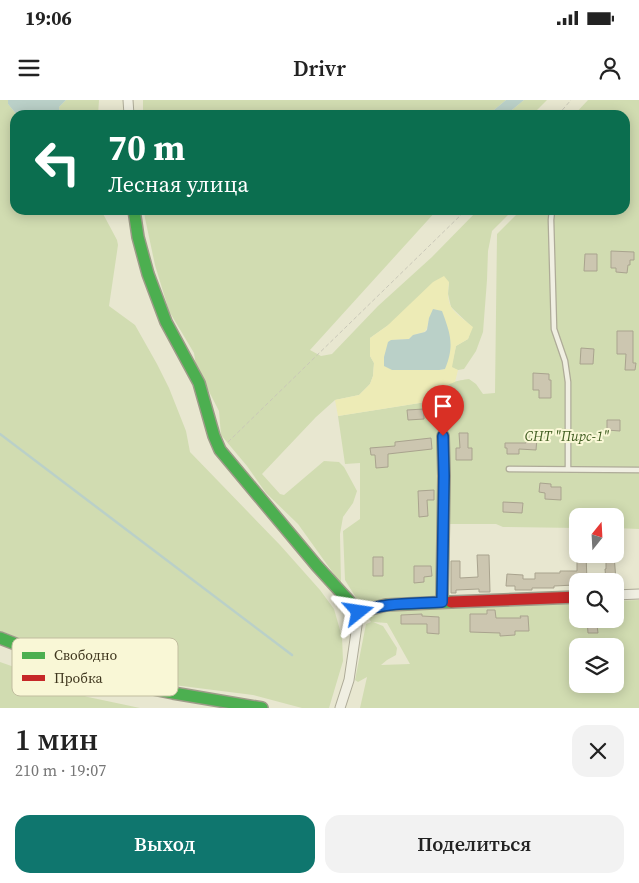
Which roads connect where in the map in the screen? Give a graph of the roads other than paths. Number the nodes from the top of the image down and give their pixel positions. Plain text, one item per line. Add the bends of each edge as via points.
1 (135, 215) edge
2 (552, 215) edge
3 (443, 436) dead end
4 (509, 469) dead end
5 (568, 469) junction
6 (639, 470) edge
7 (639, 594) edge
8 (624, 595) edge
9 (569, 597) edge
10 (442, 602) junction
11 (359, 612) junction
12 (0, 638) edge
13 (12, 643) edge
14 (178, 694) edge
15 (262, 708) edge
16 (340, 708) edge

1 - 11 street via 148,274 166,322 199,383 220,450
2 - 5 lane via 554,329 568,382
3 - 10 street
4 - 5 lane
5 - 6 lane
7 - 8 street
9 - 10 street
10 - 11 street via 386,605
11 - 16 street via 351,671
12 - 13 street
14 - 15 street

